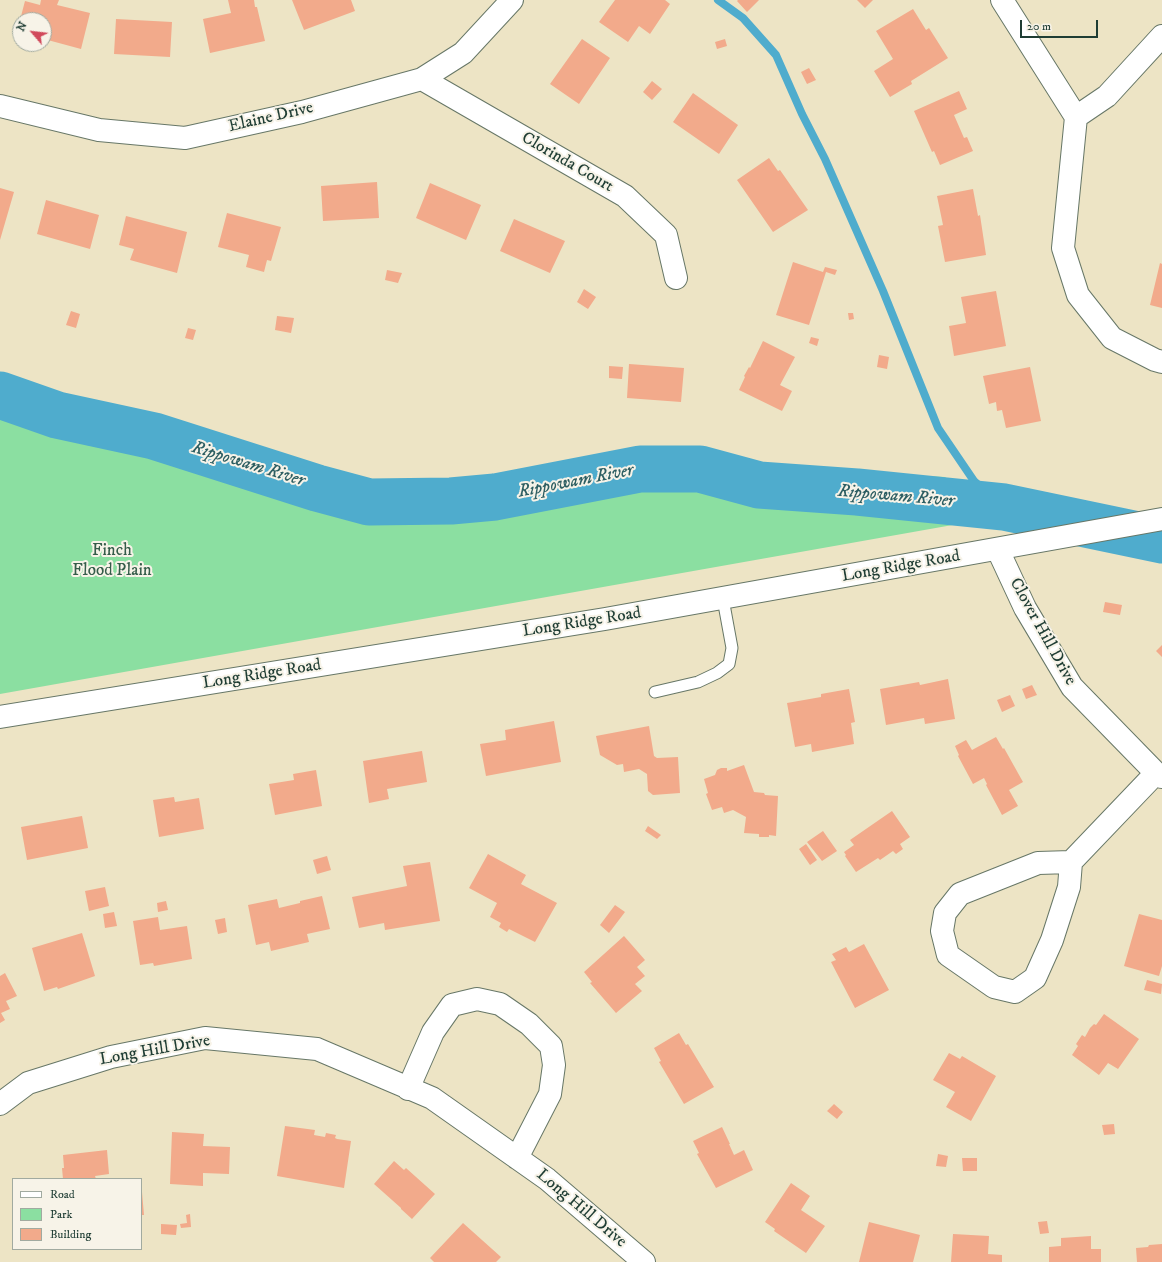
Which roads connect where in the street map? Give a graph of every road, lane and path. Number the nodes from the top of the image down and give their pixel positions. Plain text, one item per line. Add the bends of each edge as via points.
1 (512, 0) edge
2 (1002, 0) edge
3 (1162, 36) edge
4 (422, 79) junction
5 (0, 106) edge
6 (1076, 116) junction
7 (676, 278) dead end
8 (1162, 362) edge
9 (1162, 519) edge
10 (998, 550) junction
11 (723, 599) junction
12 (655, 692) dead end
13 (0, 717) edge
14 (1159, 775) edge
15 (1071, 862) junction
16 (408, 1089) junction
17 (0, 1104) edge
18 (517, 1158) junction
19 (644, 1262) edge

1 - 4 street, Elaine Drive via 463,53
2 - 6 street
3 - 6 street via 1107,96
4 - 5 street, Elaine Drive via 302,112 185,138 99,130
4 - 7 street, Clorinda Court via 625,196 666,235
6 - 8 street via 1063,248 1078,295 1112,338
9 - 10 street, Long Ridge Road
10 - 11 street, Long Ridge Road
10 - 14 street, Clover Hill Drive via 1025,608 1072,687
11 - 12 lane via 732,648 729,664 717,674 698,682
11 - 13 street, Long Ridge Road
14 - 15 street
15 - 15 street via 1038,863 960,894 945,913 942,931 948,955 994,987 1015,992 1034,978 1052,940 1069,887
16 - 17 street, Long Hill Drive via 317,1049 206,1038 111,1057 28,1083
16 - 18 street, Long Hill Drive via 432,1098
16 - 18 street via 433,1032 452,1005 476,999 500,1004 529,1024 551,1046 554,1065 550,1094
18 - 19 street, Long Hill Drive via 547,1179

